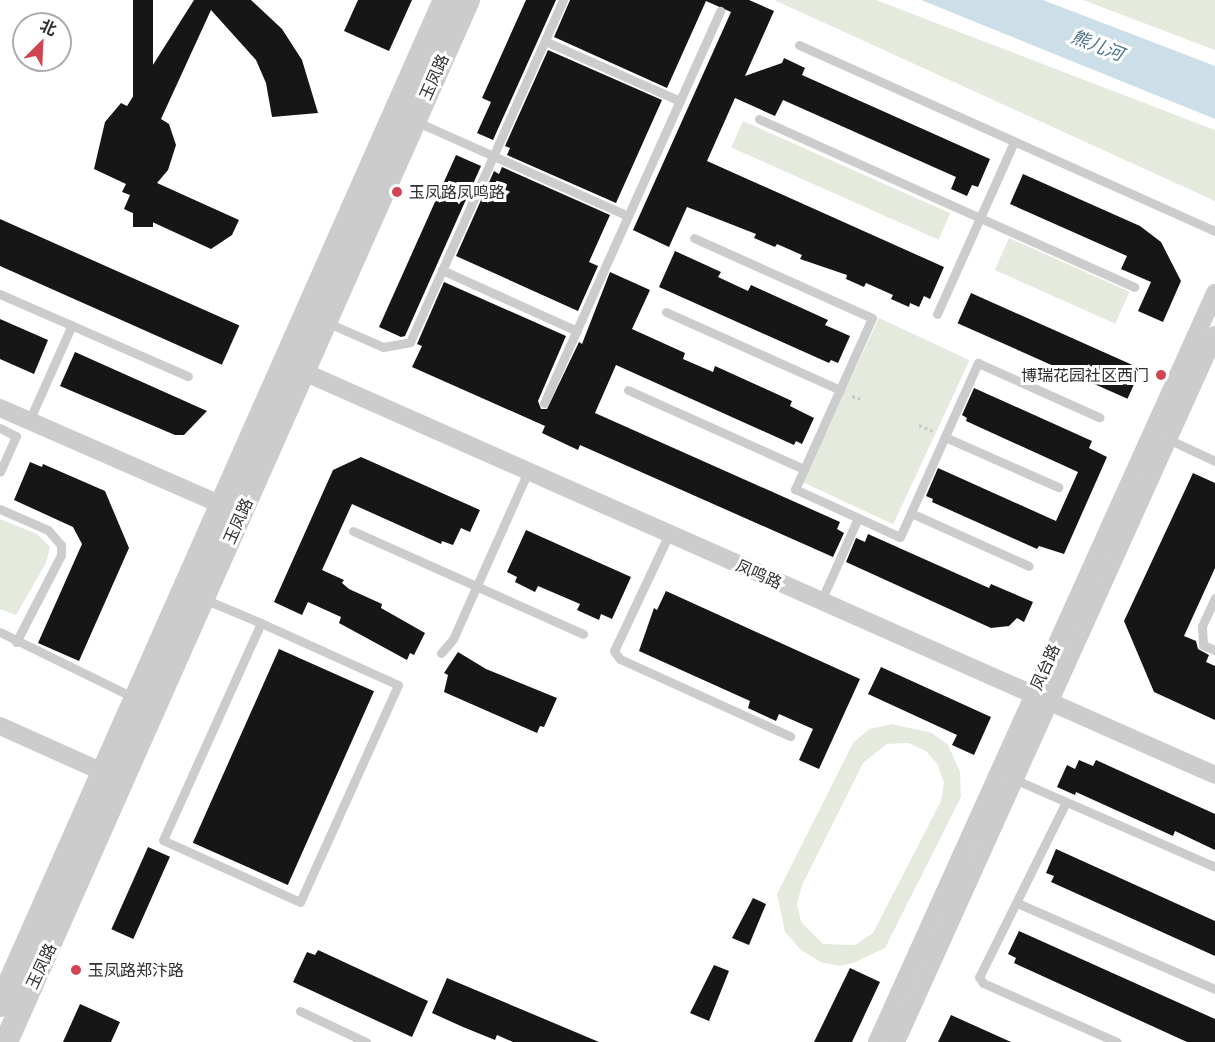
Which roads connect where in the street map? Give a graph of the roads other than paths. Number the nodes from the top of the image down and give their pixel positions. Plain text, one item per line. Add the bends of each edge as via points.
1 (445, 0) edge
2 (468, 0) edge
3 (563, 0) edge
4 (720, 11) dead end
5 (545, 40) junction
6 (799, 45) dead end
7 (680, 101) junction
8 (759, 119) dead end
9 (415, 121) junction
10 (1014, 142) junction
11 (493, 156) junction
12 (628, 216) junction
13 (980, 218) junction
14 (1215, 231) edge
15 (694, 238) dead end
16 (442, 270) junction
17 (1134, 286) dead end
18 (1215, 292) edge
19 (0, 294) edge
20 (666, 312) dead end
21 (937, 314) dead end
22 (326, 322) junction
23 (72, 325) junction
24 (577, 331) junction
25 (1215, 335) edge
26 (304, 372) junction
27 (188, 376) dead end
28 (628, 390) dead end
29 (840, 390) junction
30 (544, 403) dead end
31 (0, 408) edge
32 (1099, 417) dead end
33 (30, 421) junction
34 (0, 429) edge
35 (945, 437) junction
36 (1168, 439) junction
37 (1215, 461) edge
38 (804, 469) junction
39 (528, 471) junction
40 (0, 472) edge
41 (1058, 487) dead end
42 (222, 505) junction
43 (0, 508) edge
44 (911, 513) junction
45 (858, 518) junction
46 (353, 531) dead end
47 (669, 534) junction
48 (1029, 566) dead end
49 (477, 586) junction
50 (1215, 598) edge
51 (204, 599) junction
52 (821, 601) junction
53 (261, 623) junction
54 (0, 632) edge
55 (583, 634) dead end
56 (16, 642) junction
57 (1215, 650) edge
58 (441, 653) dead end
59 (1041, 698) junction
60 (138, 699) junction
61 (0, 726) edge
62 (790, 736) dead end
63 (105, 773) junction
64 (1215, 776) edge
65 (1014, 779) junction
66 (1066, 802) junction
67 (1215, 867) edge
68 (1017, 903) junction
69 (1215, 989) edge
70 (0, 1005) edge
71 (300, 1011) dead end
72 (6, 1042) edge
73 (366, 1042) edge
74 (877, 1042) edge
75 (896, 1042) edge
76 (1117, 1042) edge

1 - 42 street, 玉凤路
2 - 9 street, 玉凤路
3 - 5 lane
4 - 7 lane
5 - 7 lane
5 - 11 lane
6 - 10 lane
7 - 12 lane
8 - 13 lane
9 - 11 lane
9 - 22 street, 玉凤路
10 - 13 lane
10 - 14 lane
11 - 12 lane
11 - 16 lane
12 - 24 lane
13 - 17 lane
13 - 21 lane
15 - 29 lane via 872,318
16 - 22 lane via 410,342 383,347
16 - 24 lane
18 - 59 street, 凤台路
19 - 23 lane
20 - 29 lane
22 - 26 street, 玉凤路
23 - 27 lane
23 - 33 lane
24 - 30 lane
25 - 36 street, 凤台路
26 - 39 street, 凤鸣路
26 - 51 street, 玉凤路
28 - 38 lane
29 - 38 lane
31 - 33 street
32 - 35 lane via 978,363
33 - 42 street
34 - 40 lane via 16,436
35 - 41 lane
35 - 44 lane
36 - 37 lane
36 - 59 street, 凤台路
38 - 45 lane via 795,489
39 - 47 street, 凤鸣路
39 - 49 lane
42 - 60 street, 玉凤路
43 - 56 lane via 48,530 61,545 61,555
44 - 45 lane via 900,537
44 - 48 lane
45 - 52 lane
46 - 49 lane
47 - 52 street, 凤鸣路
47 - 62 lane via 614,651 620,659
49 - 55 lane
49 - 58 lane via 453,639
50 - 57 lane via 1202,626 1203,645
51 - 53 lane
51 - 72 street, 玉凤路
52 - 59 street, 凤鸣路
53 - 53 lane via 398,685 300,902 163,840
54 - 56 lane
56 - 60 lane
59 - 64 street, 凤鸣路
59 - 65 street, 凤台路
59 - 74 street, 凤台路
60 - 63 street, 玉凤路
61 - 63 street
63 - 70 street, 玉凤路
65 - 66 lane
65 - 75 street, 凤台路
66 - 67 lane
66 - 68 lane
68 - 69 lane
68 - 76 lane via 981,970 983,983
71 - 73 lane

